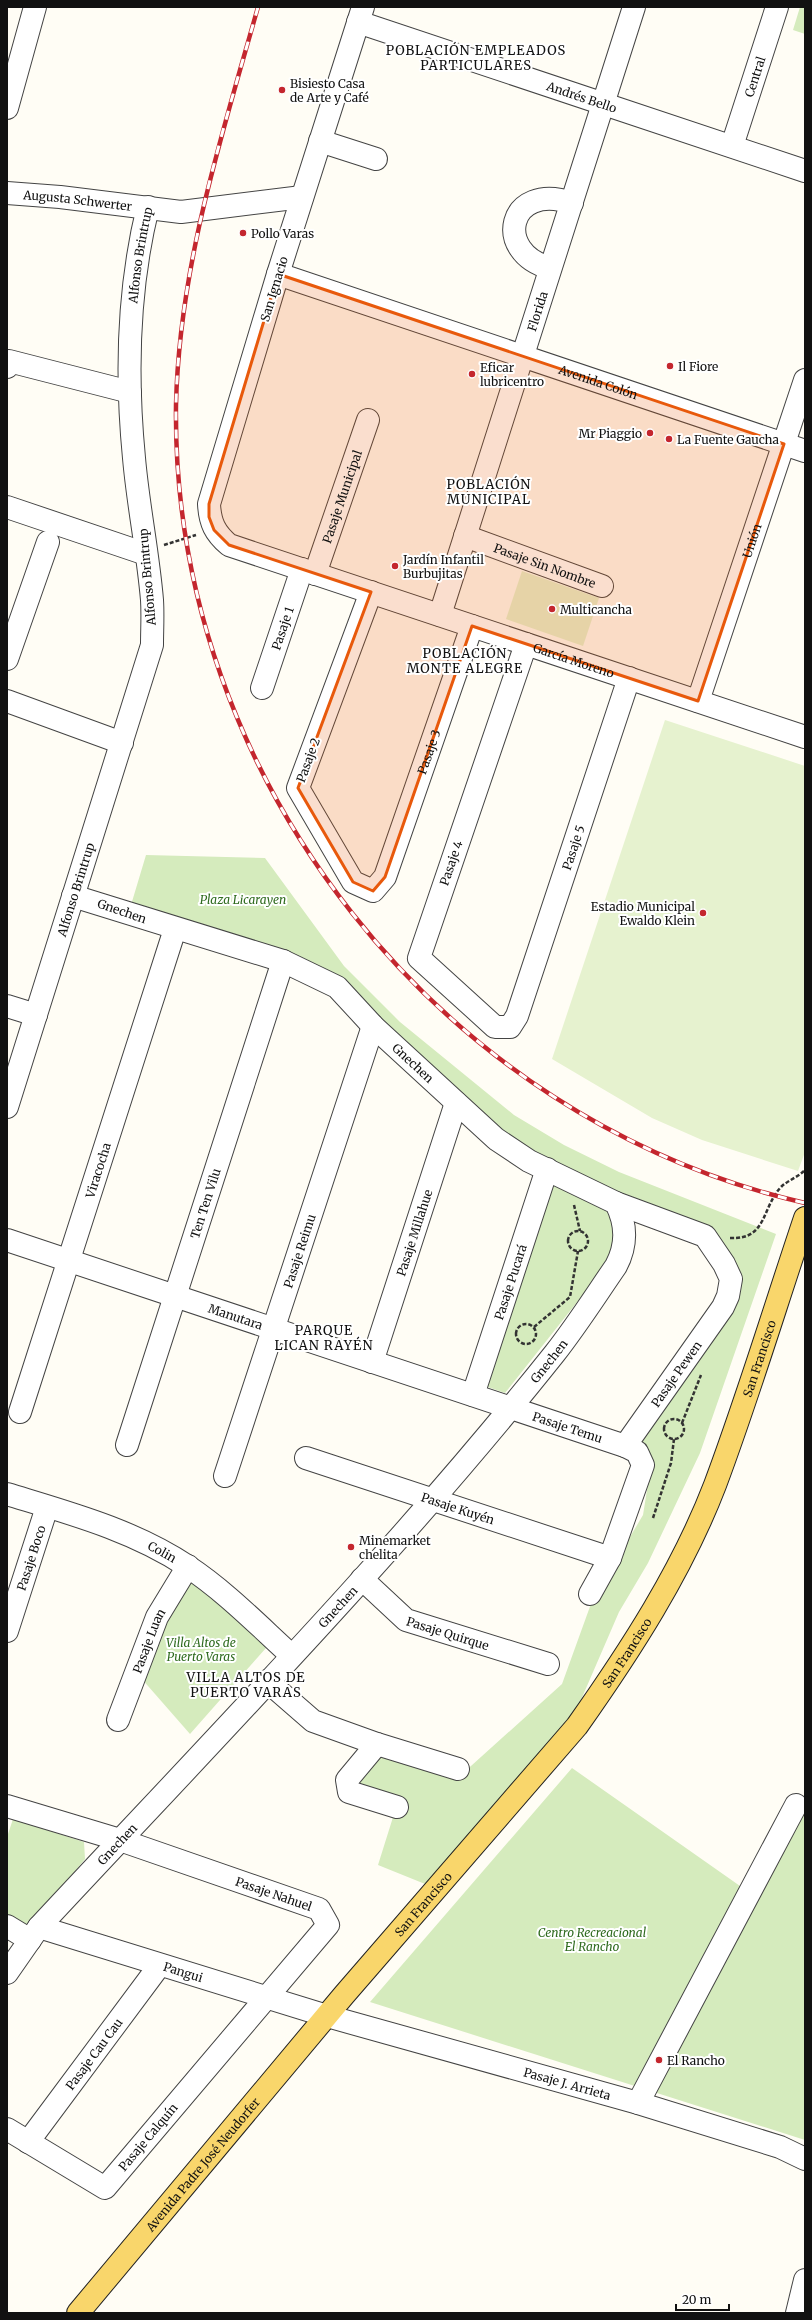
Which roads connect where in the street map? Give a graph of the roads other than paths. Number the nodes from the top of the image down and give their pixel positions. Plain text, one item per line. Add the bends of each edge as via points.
1 (35, 7) edge
2 (634, 7) edge
3 (777, 7) edge
4 (361, 14) edge
5 (603, 103) junction
6 (7, 108) edge
7 (320, 140) junction
8 (732, 146) junction
9 (376, 158) dead end
10 (805, 171) edge
11 (7, 193) edge
12 (302, 197) junction
13 (572, 203) junction
14 (148, 208) junction
15 (550, 268) junction
16 (278, 274) junction
17 (523, 356) junction
18 (7, 367) edge
19 (805, 380) edge
20 (130, 392) junction
21 (368, 420) dead end
22 (784, 444) junction
23 (805, 451) edge
24 (7, 507) edge
25 (465, 536) junction
26 (48, 542) dead end
27 (229, 545) joint
28 (146, 552) junction
29 (308, 571) junction
30 (602, 586) dead end
31 (371, 592) junction
32 (440, 615) junction
33 (472, 626) junction
34 (526, 644) junction
35 (7, 659) edge
36 (629, 678) junction
37 (262, 688) dead end
38 (698, 701) junction
39 (7, 702) edge
40 (805, 737) edge
41 (122, 743) junction
42 (385, 876) joint
43 (73, 896) junction
44 (175, 929) junction
45 (283, 961) junction
46 (7, 1006) edge
47 (36, 1015) junction
48 (517, 1016) joint
49 (373, 1026) junction
50 (11, 1079) edge
51 (456, 1103) junction
52 (7, 1107) edge
53 (547, 1169) junction
54 (616, 1203) junction
55 (805, 1218) edge
56 (7, 1240) edge
57 (69, 1260) junction
58 (175, 1296) junction
59 (273, 1329) junction
60 (372, 1362) junction
61 (473, 1395) junction
62 (509, 1408) junction
63 (20, 1412) dead end
64 (127, 1445) dead end
65 (626, 1446) junction
66 (306, 1458) dead end
67 (225, 1476) dead end
68 (7, 1494) edge
69 (433, 1500) junction
70 (48, 1506) junction
71 (610, 1558) junction
72 (188, 1566) junction
73 (362, 1579) junction
74 (590, 1594) dead end
75 (7, 1631) edge
76 (291, 1655) junction
77 (548, 1664) dead end
78 (267, 1681) junction
79 (118, 1720) dead end
80 (377, 1744) junction
81 (458, 1768) dead end
82 (796, 1805) dead end
83 (396, 1807) dead end
84 (8, 1809) edge
85 (120, 1840) junction
86 (7, 1926) edge
87 (35, 1934) junction
88 (159, 1966) junction
89 (7, 1973) edge
90 (265, 1998) junction
91 (327, 2016) junction
92 (638, 2103) junction
93 (7, 2129) edge
94 (28, 2142) junction
95 (805, 2159) edge
96 (805, 2280) edge
97 (78, 2313) edge
98 (797, 2313) edge

1 - 6 street
2 - 5 street, Florida
3 - 8 street, Central
4 - 5 street, Andrés Bello
4 - 7 street, San Ignacio
5 - 8 street, Andrés Bello
5 - 13 street, Florida
7 - 9 street
7 - 12 street, San Ignacio
8 - 10 street, Andrés Bello
11 - 14 street, Augusta Schwerter
12 - 14 street, Alfonso Brintrup via 181,212
12 - 16 street, San Ignacio
13 - 15 street, Florida
13 - 15 street via 561,199 540,200 521,208 515,220 516,236 524,254 532,261
14 - 20 street, Alfonso Brintrup via 133,297
15 - 17 street, Florida
16 - 17 street, Avenida Colón
16 - 27 street, San Ignacio via 209,504 214,530
17 - 22 street, Avenida Colón
17 - 25 street, Florida
18 - 20 street via 9,361
19 - 22 street, Unión
20 - 28 street, Alfonso Brintrup via 134,458
21 - 29 street, Pasaje Municipal
22 - 23 street, Avenida Colón
22 - 38 street, Unión
24 - 28 street
25 - 30 street, Pasaje Sin Nombre
25 - 32 street, Florida
26 - 35 street
27 - 29 street, García Moreno
28 - 41 street, Alfonso Brintrup via 152,600 152,645
29 - 31 street, García Moreno
29 - 37 street, Pasaje 1
31 - 32 street, García Moreno
31 - 42 street, Pasaje 2 via 298,788 353,882 372,891
32 - 33 street, García Moreno
33 - 34 street, García Moreno
33 - 42 street, Pasaje 3
34 - 36 street, García Moreno
34 - 48 street, Pasaje 4 via 419,958 495,1027 510,1027
36 - 38 street, García Moreno
36 - 48 street, Pasaje 5
38 - 40 street, García Moreno
39 - 41 street
41 - 43 street, Alfonso Brintrup
43 - 44 street, Gnechen
43 - 47 street, Alfonso Brintrup
44 - 45 street, Gnechen
44 - 57 street, Viracocha
45 - 49 street, Gnechen via 337,987
45 - 58 street, Ten Ten Vilu
46 - 47 street
47 - 50 street, Alfonso Brintrup
49 - 51 street, Gnechen
49 - 59 street, Pasaje Reimu
50 - 52 street, Alfonso Brintrup
51 - 53 street, Gnechen via 496,1139
51 - 60 street, Pasaje Millahue
53 - 54 street, Gnechen
53 - 61 street, Pasaje Pucará
54 - 62 street, Gnechen via 622,1214 625,1237 621,1257 556,1352
54 - 65 street, Pasaje Pewen via 705,1236 731,1279 723,1307
55 - 91 main road, San Francisco via 715,1485 681,1557 647,1620 578,1726
56 - 57 street, Manutara
57 - 58 street, Manutara
57 - 63 street, Viracocha
58 - 59 street, Manutara
58 - 64 street, Ten Ten Vilu
59 - 60 street, Manutara
59 - 67 street, Pasaje Reimu
60 - 61 street, Manutara
61 - 62 street, Manutara
62 - 65 street, Pasaje Temu
62 - 69 street, Gnechen
65 - 71 street via 637,1452 643,1465
66 - 69 street, Pasaje Kuyén
68 - 70 street, Colin
69 - 71 street, Pasaje Kuyén
69 - 73 street, Gnechen
70 - 72 street, Colin via 114,1529
70 - 75 street, Pasaje Boco
71 - 74 street
72 - 76 street, Colin via 232,1601
72 - 79 street, Pasaje Luan via 157,1617
73 - 76 street, Gnechen
73 - 77 street, Pasaje Quirque via 406,1620
76 - 78 street, Gnechen
78 - 80 street via 314,1721
78 - 85 street, Gnechen
80 - 81 street
80 - 83 street via 347,1780 349,1792
82 - 92 street
84 - 85 street
85 - 87 street, Gnechen
85 - 90 street, Pasaje Nahuel via 320,1909 328,1924
86 - 87 street, Pangui
87 - 88 street, Pangui
87 - 89 street, Gnechen
88 - 90 street, Pangui
88 - 94 street, Pasaje Cau Cau
90 - 91 street, Pangui
90 - 94 street, Pasaje Calquín via 105,2188
91 - 92 street, Pasaje J. Arrieta
91 - 97 main road, Avenida Padre José Neudorfer
92 - 95 street, Pasaje J. Arrieta via 780,2147
93 - 94 street, Pasaje Calquín
96 - 98 street

